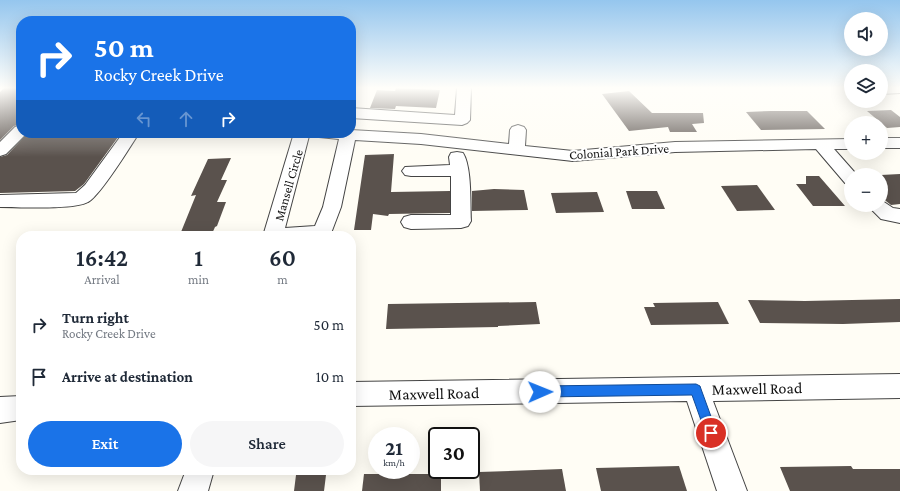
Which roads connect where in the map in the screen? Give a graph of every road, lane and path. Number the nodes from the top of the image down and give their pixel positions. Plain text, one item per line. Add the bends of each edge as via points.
1 (463, 111) edge
2 (356, 113) edge
3 (518, 130) dead end
4 (16, 135) edge
5 (356, 135) edge
6 (127, 138) edge
7 (301, 138) edge
8 (347, 138) edge
9 (455, 143) junction
10 (888, 143) edge
11 (900, 143) edge
12 (844, 144) edge
13 (821, 145) junction
14 (0, 151) edge
15 (517, 151) junction
16 (459, 170) junction
17 (411, 171) dead end
18 (844, 171) edge
19 (0, 201) edge
20 (885, 212) edge
21 (900, 216) edge
22 (411, 222) dead end
23 (274, 231) edge
24 (322, 231) edge
25 (900, 386) edge
26 (696, 389) junction
27 (356, 394) edge
28 (16, 408) edge
29 (0, 410) edge
30 (198, 475) edge
31 (193, 491) edge
32 (732, 491) edge

1 - 2 street via 462,120
3 - 15 street
4 - 14 street
5 - 9 street, Colonial Park Drive
6 - 19 street via 82,198
7 - 23 street, Mansell Circle
8 - 24 street via 332,207
9 - 15 street, Colonial Park Drive
9 - 16 street
10 - 11 street
12 - 13 street, Colonial Park Drive
13 - 15 street, Colonial Park Drive via 604,147 573,156
13 - 18 street
16 - 17 street
16 - 22 street via 461,221
20 - 21 street
25 - 26 street, Maxwell Road
26 - 27 street, Maxwell Road
26 - 32 street
28 - 29 street
30 - 31 street

